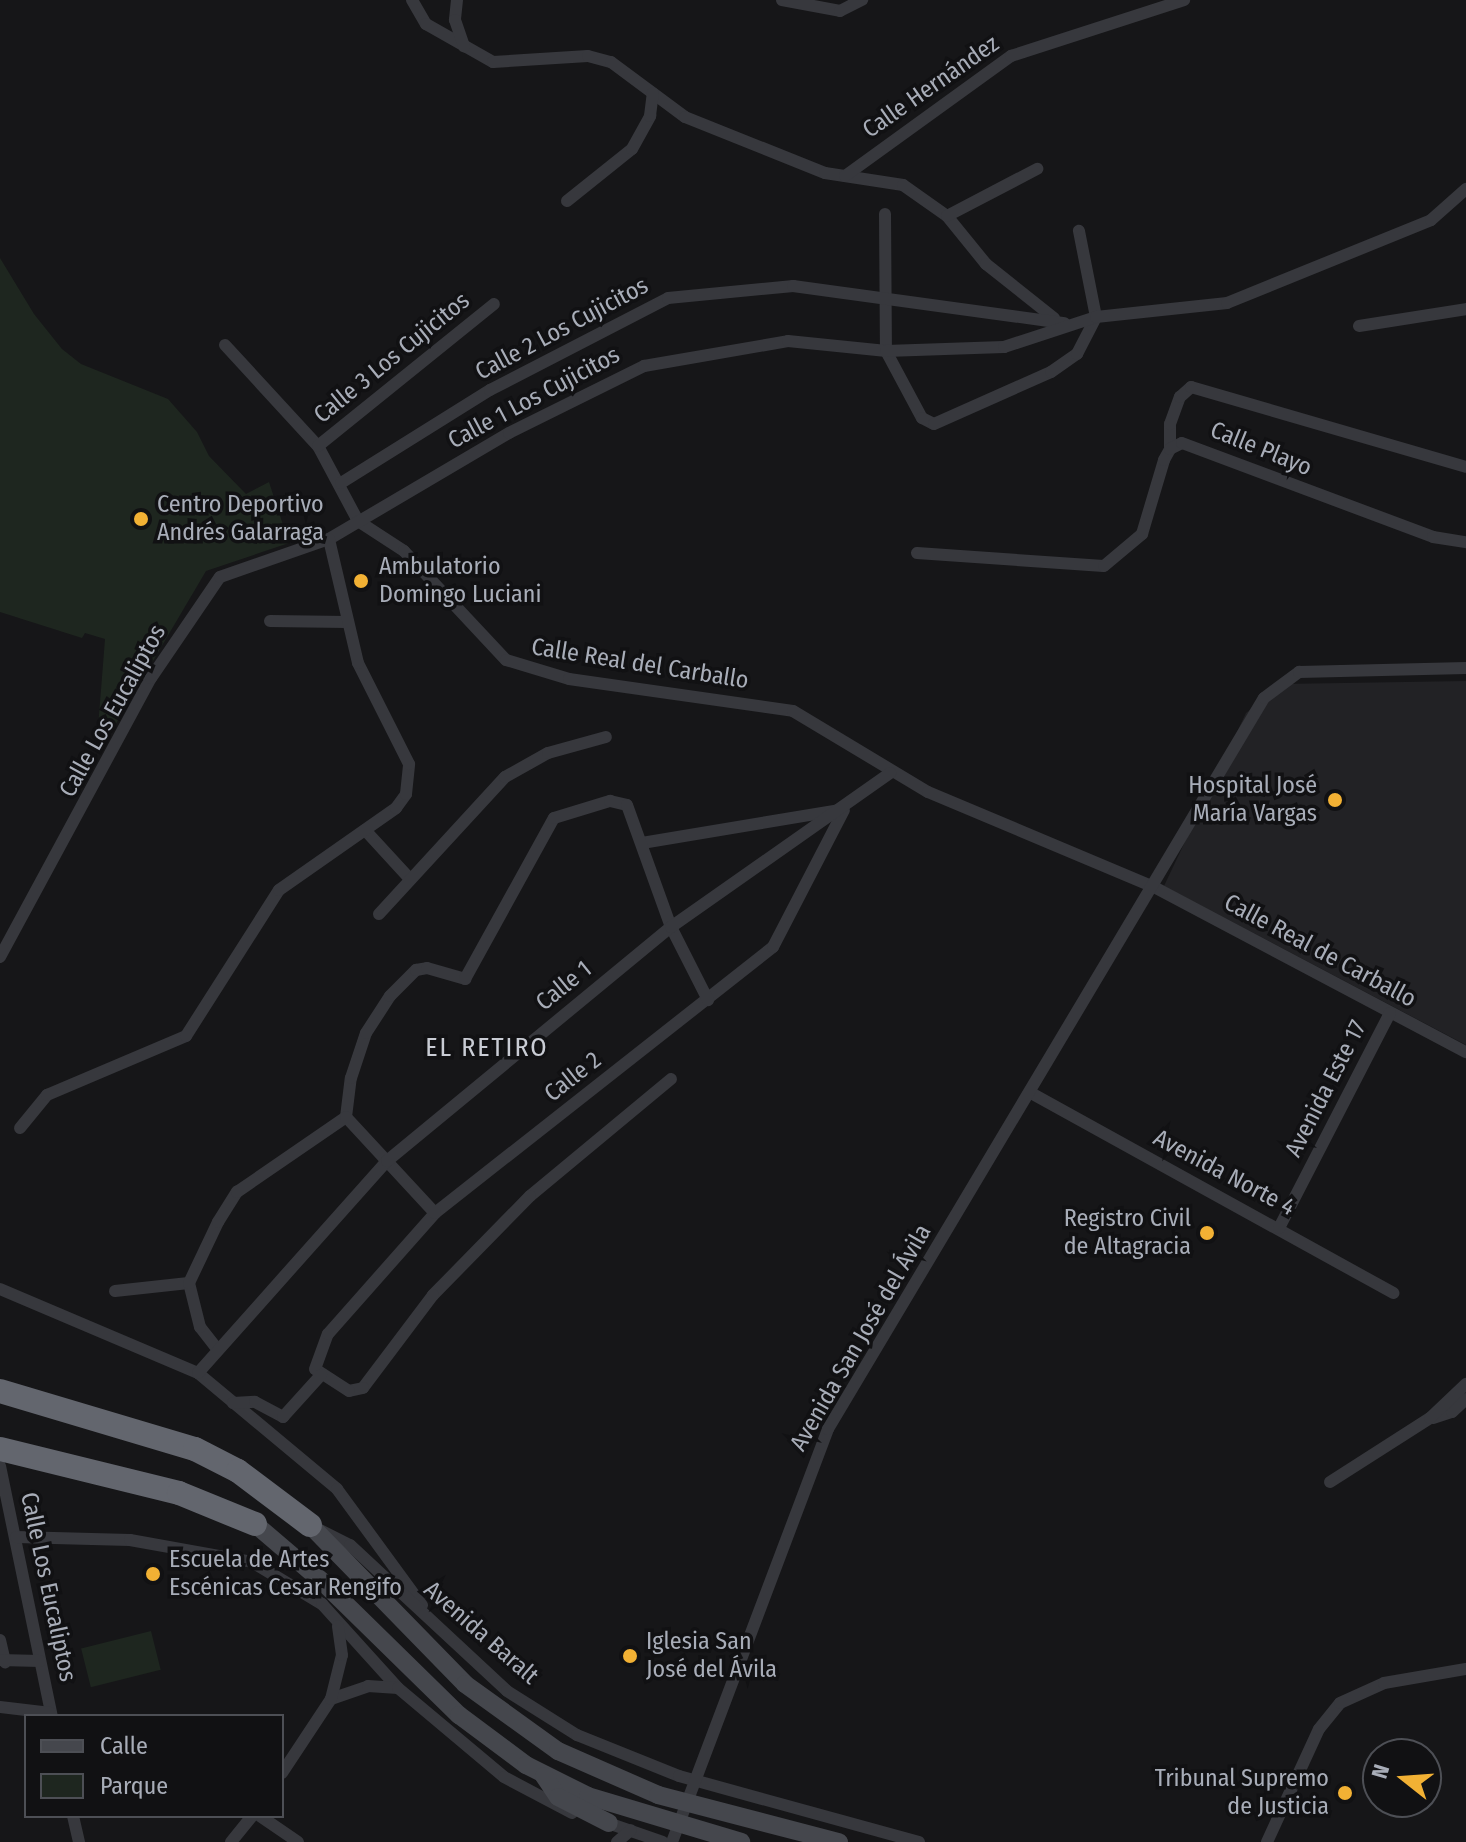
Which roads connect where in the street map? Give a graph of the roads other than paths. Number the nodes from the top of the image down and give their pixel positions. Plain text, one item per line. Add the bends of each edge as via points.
1 (412, 0) edge
2 (457, 0) edge
3 (782, 0) edge
4 (862, 0) edge
5 (1184, 0) edge
6 (464, 46) junction
7 (653, 93) junction
8 (1037, 169) dead end
9 (845, 176) junction
10 (1466, 189) edge
11 (567, 201) dead end
12 (885, 214) dead end
13 (947, 216) junction
14 (1079, 231) dead end
15 (887, 302) junction
16 (494, 304) dead end
17 (1466, 309) edge
18 (1096, 317) junction
19 (1064, 323) junction
20 (1359, 326) dead end
21 (225, 345) dead end
22 (886, 351) junction
23 (318, 446) junction
24 (1170, 449) junction
25 (1466, 467) edge
26 (341, 483) junction
27 (358, 521) junction
28 (329, 539) junction
29 (1466, 542) edge
30 (917, 553) dead end
31 (270, 621) dead end
32 (347, 622) junction
33 (1466, 668) edge
34 (606, 737) dead end
35 (890, 773) junction
36 (844, 810) junction
37 (365, 830) junction
38 (642, 843) junction
39 (410, 879) junction
40 (1154, 887) junction
41 (379, 914) dead end
42 (671, 927) junction
43 (0, 957) edge
44 (708, 1000) junction
45 (1390, 1013) junction
46 (1466, 1052) edge
47 (671, 1079) dead end
48 (1031, 1093) junction
49 (346, 1117) junction
50 (20, 1128) dead end
51 (387, 1161) junction
52 (435, 1213) junction
53 (1279, 1228) junction
54 (189, 1283) junction
55 (115, 1291) dead end
56 (2, 1292) edge
57 (1394, 1293) dead end
58 (218, 1350) junction
59 (318, 1372) junction
60 (198, 1373) junction
61 (1466, 1384) edge
62 (0, 1391) edge
63 (1466, 1399) edge
64 (233, 1403) junction
65 (1430, 1418) junction
66 (0, 1449) edge
67 (0, 1466) edge
68 (1330, 1482) dead end
69 (255, 1524) joint
70 (310, 1525) junction
71 (16, 1537) junction
72 (322, 1604) junction
73 (438, 1628) junction
74 (0, 1640) edge
75 (3, 1661) edge
76 (40, 1661) junction
77 (1466, 1669) edge
78 (398, 1688) junction
79 (331, 1699) junction
80 (0, 1707) edge
81 (52, 1714) edge
82 (284, 1770) edge
83 (544, 1776) junction
84 (693, 1779) junction
85 (686, 1803) junction
86 (73, 1818) edge
87 (250, 1818) edge
88 (263, 1818) edge
89 (609, 1823) junction
90 (631, 1830) junction
91 (675, 1834) edge
92 (79, 1842) edge
93 (231, 1842) edge
94 (298, 1842) edge
95 (617, 1842) edge
96 (663, 1842) edge
97 (741, 1842) edge
98 (839, 1842) edge
99 (919, 1842) edge
100 (1267, 1842) edge

1 - 6 street via 426,24
2 - 6 street via 455,20
3 - 4 street via 840,11
5 - 9 street, Calle Hernández via 1011,56
6 - 7 street via 493,62 588,56 611,62
7 - 9 street via 685,117 825,173
7 - 11 street via 650,116 632,149
8 - 13 street
9 - 13 street via 903,185
10 - 18 street via 1431,220 1332,256 1264,292 1227,303
12 - 15 street
13 - 19 street via 986,264
14 - 18 street
15 - 19 street, Calle 2 Los Cujicitos via 1000,311
15 - 22 street
15 - 26 street, Calle 2 Los Cujicitos via 793,286 659,301 490,390
16 - 23 street, Calle 3 Los Cujicitos
17 - 20 street
18 - 19 street
18 - 22 street via 1077,354 1051,372 934,424 922,418
19 - 22 street, Calle 1 Los Cujicitos via 1032,341 1004,347
21 - 23 street
22 - 27 street, Calle 1 Los Cujicitos via 788,341 644,366 509,433
23 - 26 street
24 - 25 street via 1170,424 1180,397 1191,387
24 - 29 street, Calle Playo via 1182,443 1196,446 1433,537
24 - 30 street via 1142,534 1104,566
26 - 27 street
27 - 28 street, Calle Los Eucaliptos
27 - 35 street, Calle Real del Carballo via 404,551 518,667 793,711
28 - 32 street
28 - 43 street, Calle Los Eucaliptos via 214,584 151,678
31 - 32 street
32 - 37 street via 358,663 409,764 406,794
33 - 40 street, Avenida San José del Ávila via 1299,672 1264,698
34 - 39 street via 548,753 505,777
35 - 36 street, Calle 1
35 - 40 street, Calle Real del Carballo
36 - 38 street
36 - 42 street, Calle 1
36 - 44 street, Calle 2 via 773,947
37 - 39 street
37 - 50 street via 279,890 186,1036 47,1095
38 - 42 street
38 - 49 street via 627,805 610,801 554,818 465,979 416,970 390,996 366,1033 351,1078
39 - 41 street
40 - 45 street, Calle Real de Carballo
40 - 48 street, Avenida San José del Ávila
42 - 44 street
42 - 51 street, Calle 1
44 - 52 street, Calle 2
45 - 46 street, Calle Real de Carballo
45 - 53 street, Avenida Este 17
47 - 59 street via 530,1196 433,1295 363,1388 349,1391
48 - 53 street, Avenida Norte 4
48 - 84 street, Avenida San José del Ávila via 828,1429
49 - 51 street
49 - 54 street via 237,1192
51 - 52 street
51 - 58 street, Calle 1
52 - 59 street, Calle 2 via 328,1334 314,1361
53 - 57 street, Avenida Norte 4
54 - 55 street
54 - 58 street via 200,1327
56 - 60 street
58 - 60 street, Calle 1
59 - 64 street via 283,1417 255,1402
60 - 64 street
61 - 65 street
62 - 70 highway via 195,1449 238,1471
63 - 65 street via 1452,1412
64 - 73 street via 337,1489
65 - 68 street
66 - 69 highway via 213,1503
67 - 71 street, Calle Los Eucaliptos
69 - 83 main road via 324,1583 459,1715
70 - 73 street, Avenida Baralt via 350,1545
70 - 85 main road, Avenida Baralt via 428,1648 515,1725 588,1766
71 - 72 street via 130,1540 220,1553 252,1562
71 - 76 street, Calle Los Eucaliptos
72 - 78 street
72 - 79 street via 341,1640
73 - 84 street, Avenida Baralt via 537,1712 605,1749
74 - 75 street
75 - 76 street
76 - 81 street, Calle Los Eucaliptos
77 - 100 street via 1376,1685 1340,1703 1319,1729
78 - 79 street via 368,1686
78 - 89 street via 504,1777 569,1813
79 - 82 street
80 - 81 street
83 - 89 main road via 558,1797
83 - 91 main road
84 - 85 street, Avenida San José del Ávila
84 - 99 street, Avenida Baralt
85 - 91 street, Avenida San José del Ávila
85 - 98 main road, Avenida Baralt
86 - 92 street
87 - 93 street
88 - 94 street
89 - 90 street
90 - 95 street
90 - 96 street
91 - 97 main road

